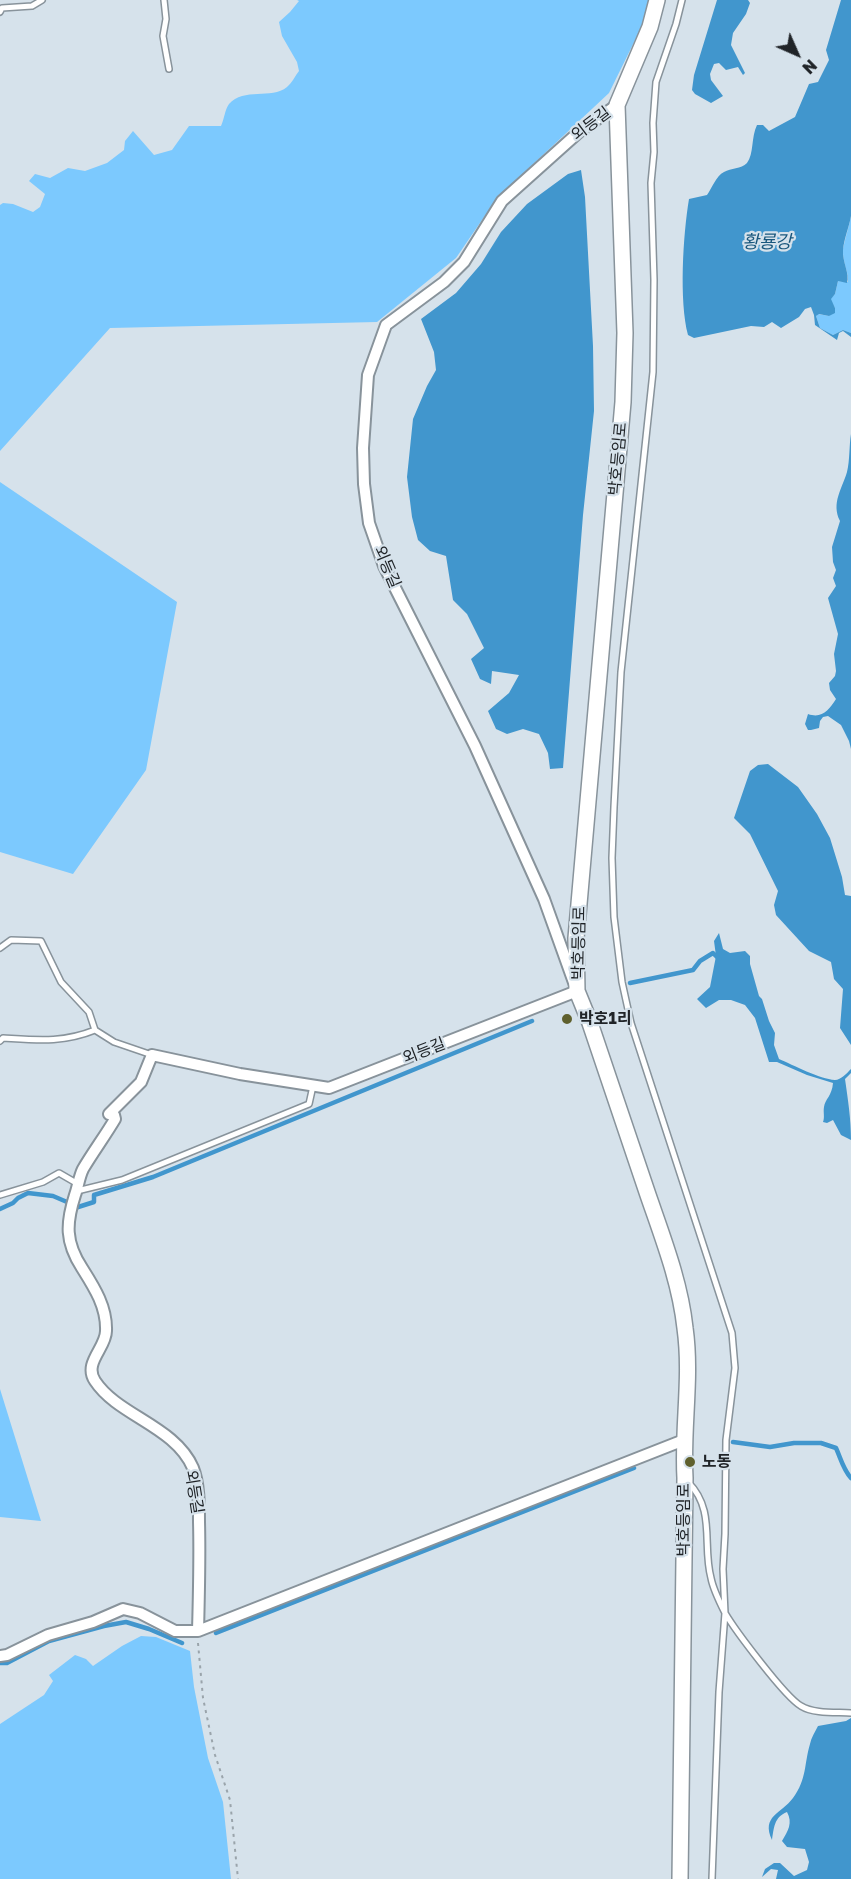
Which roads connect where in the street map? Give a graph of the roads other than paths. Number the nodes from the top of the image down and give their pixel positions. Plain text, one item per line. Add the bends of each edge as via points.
1 (42, 0) edge
2 (164, 0) edge
3 (657, 0) edge
4 (682, 0) edge
5 (0, 12) edge
6 (169, 69) dead end
7 (617, 105) junction
8 (0, 948) edge
9 (578, 991) junction
10 (95, 1030) junction
11 (0, 1041) edge
12 (152, 1055) junction
13 (313, 1086) junction
14 (77, 1188) junction
15 (0, 1195) edge
16 (684, 1440) junction
17 (685, 1478) junction
18 (725, 1613) junction
19 (198, 1631) junction
20 (0, 1656) edge
21 (851, 1713) edge
22 (680, 1879) edge
23 (712, 1879) edge

1 - 5 lane via 32,6 2,8
2 - 6 lane via 163,36
3 - 7 street, 박호등임로 via 650,27
4 - 18 lane via 656,82 651,183 653,372 621,672 612,858 614,917 631,1023 732,1334 735,1368 726,1440
7 - 9 street, 박호등임로 via 625,333 623,402 576,938
7 - 9 street, 외등길 via 579,132 502,201 464,262 386,325 368,375 363,448 369,523 384,566 475,746 544,899
8 - 10 lane via 11,940 41,941 61,982 89,1012
9 - 13 street, 외등길 via 329,1088
9 - 16 street, 박호등임로 via 678,1287 689,1364
10 - 11 lane via 75,1038
10 - 12 lane via 114,1042
12 - 13 street, 외등길
12 - 14 street, 외등길 via 141,1082 109,1114 115,1119 82,1171
13 - 14 lane via 309,1104 122,1180
14 - 15 lane via 59,1173
14 - 19 street, 외등길 via 69,1212 68,1234 103,1307 107,1332 91,1370 94,1380 120,1405 177,1445 194,1469 199,1503
16 - 17 street, 박호등임로
16 - 19 street
17 - 18 lane via 697,1491 706,1517 711,1578
17 - 22 street, 박호등임로
18 - 21 lane via 784,1690 801,1706
18 - 23 lane
19 - 20 street via 176,1631 141,1612 123,1609

